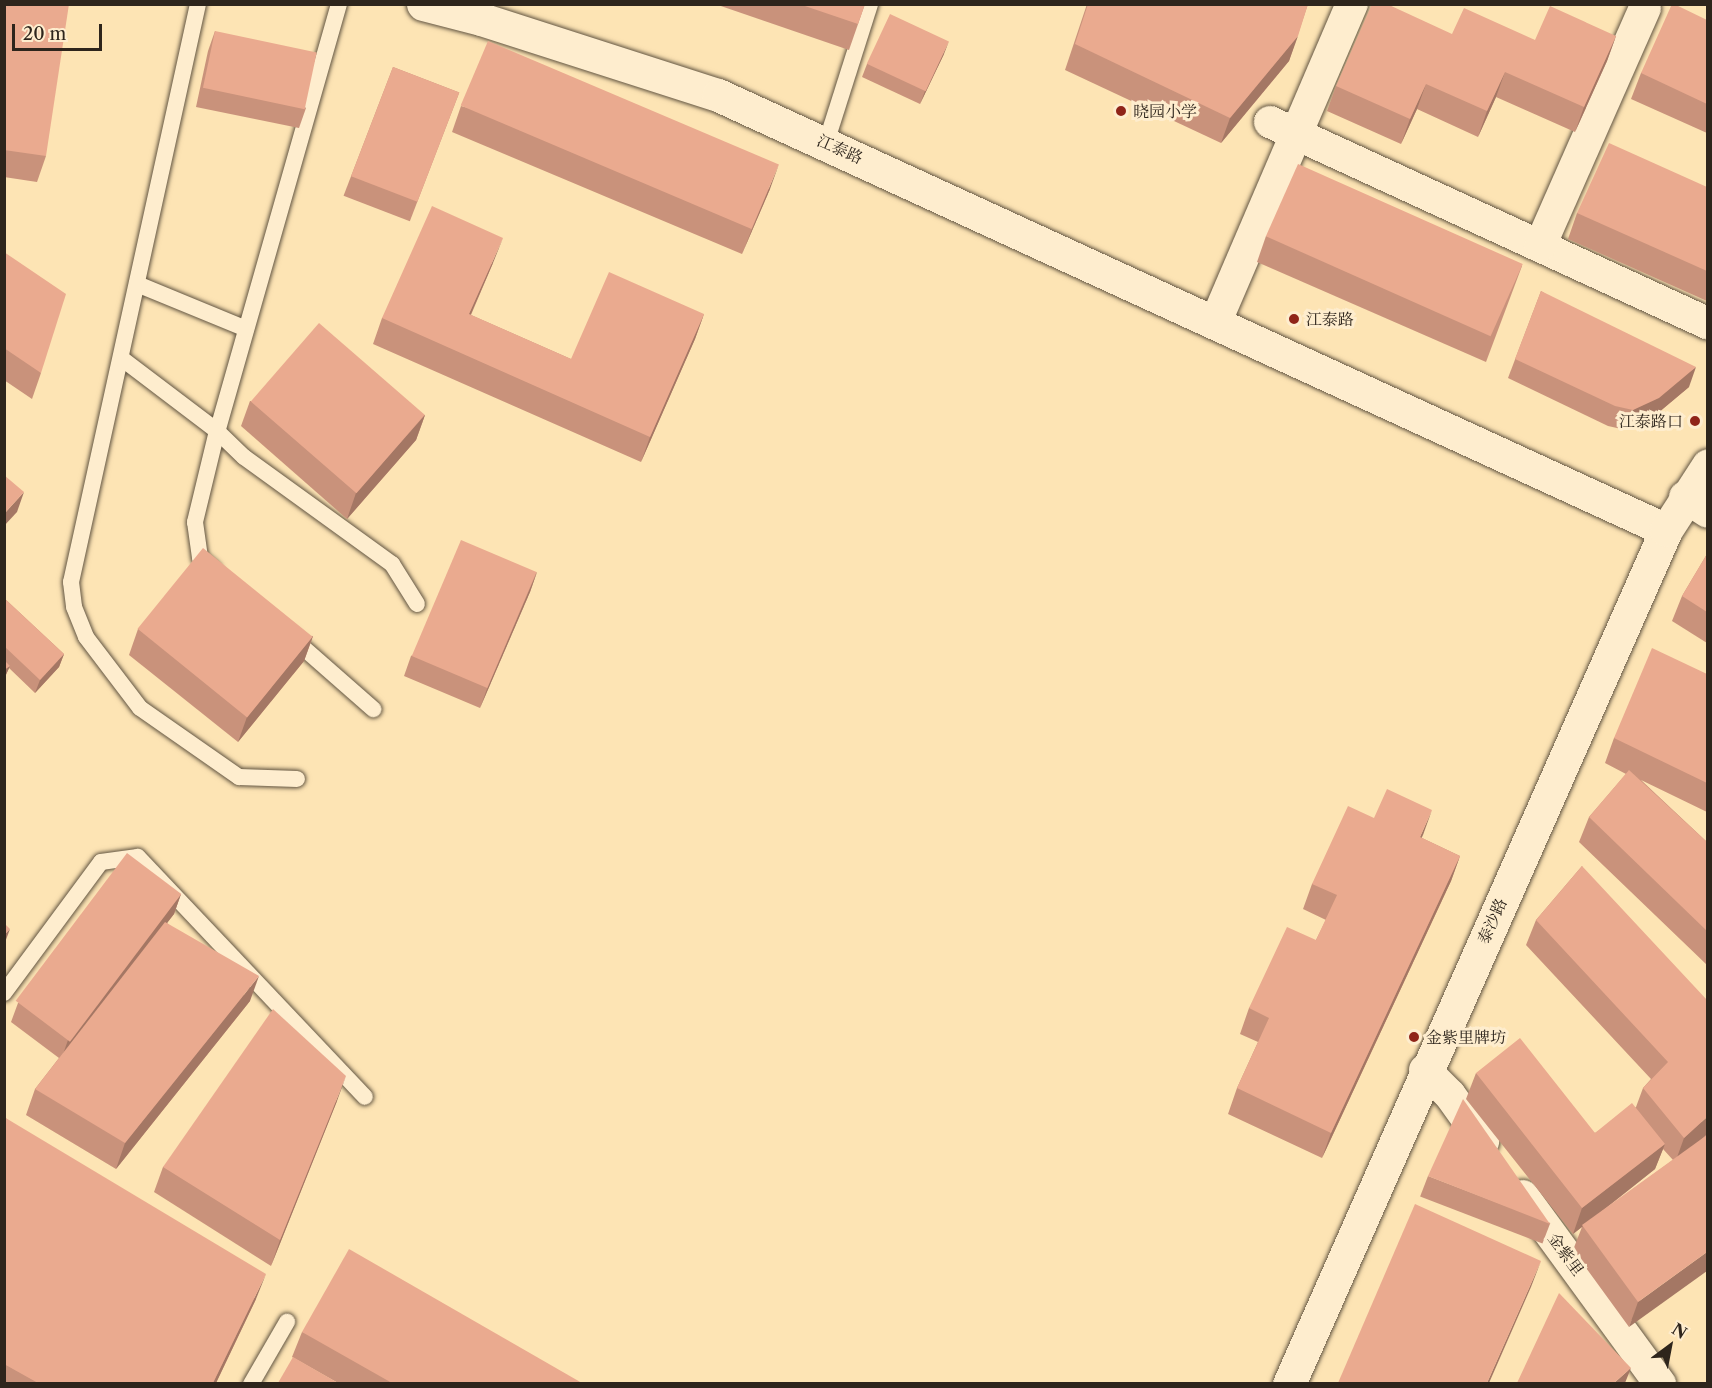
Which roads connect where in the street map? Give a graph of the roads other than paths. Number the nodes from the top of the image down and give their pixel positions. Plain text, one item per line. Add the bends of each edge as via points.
1 (198, 4) edge
2 (339, 4) edge
3 (423, 4) edge
4 (870, 4) edge
5 (1352, 4) edge
6 (1641, 6) edge
7 (482, 12) edge
8 (1676, 22) edge
9 (1270, 122) dead end
10 (1299, 135) junction
11 (826, 143) junction
12 (1540, 246) junction
13 (138, 284) junction
14 (1216, 321) junction
15 (1707, 323) edge
16 (246, 329) junction
17 (121, 358) junction
18 (217, 431) junction
19 (1707, 465) edge
20 (1696, 505) edge
21 (1666, 530) junction
22 (226, 580) edge
23 (417, 604) dead end
24 (278, 626) edge
25 (373, 709) dead end
26 (297, 779) dead end
27 (4, 993) edge
28 (1425, 1070) junction
29 (365, 1097) dead end
30 (287, 1322) dead end
31 (251, 1383) edge
32 (1289, 1383) edge
33 (1660, 1383) edge

1 - 13 lane
2 - 16 lane
3 - 7 street, 江泰路
4 - 11 lane
5 - 10 street
6 - 8 street
6 - 12 street
7 - 11 street, 江泰路 via 718,95
9 - 10 street
10 - 12 street
10 - 14 street
11 - 14 street, 江泰路
12 - 15 street
13 - 16 lane
13 - 17 lane
14 - 21 street, 江泰路
16 - 18 lane
17 - 18 lane
17 - 26 lane via 71,582 74,607 86,637 140,708 239,777
18 - 22 lane via 195,522 196,543 200,558
18 - 23 lane via 244,457 392,564
19 - 20 street, 泰沙路
20 - 21 street, 泰沙路
21 - 28 street, 泰沙路
24 - 25 lane
27 - 29 lane via 101,862 138,857
28 - 32 street, 泰沙路
28 - 33 street, 金紫里 via 1450,1095
30 - 31 lane

